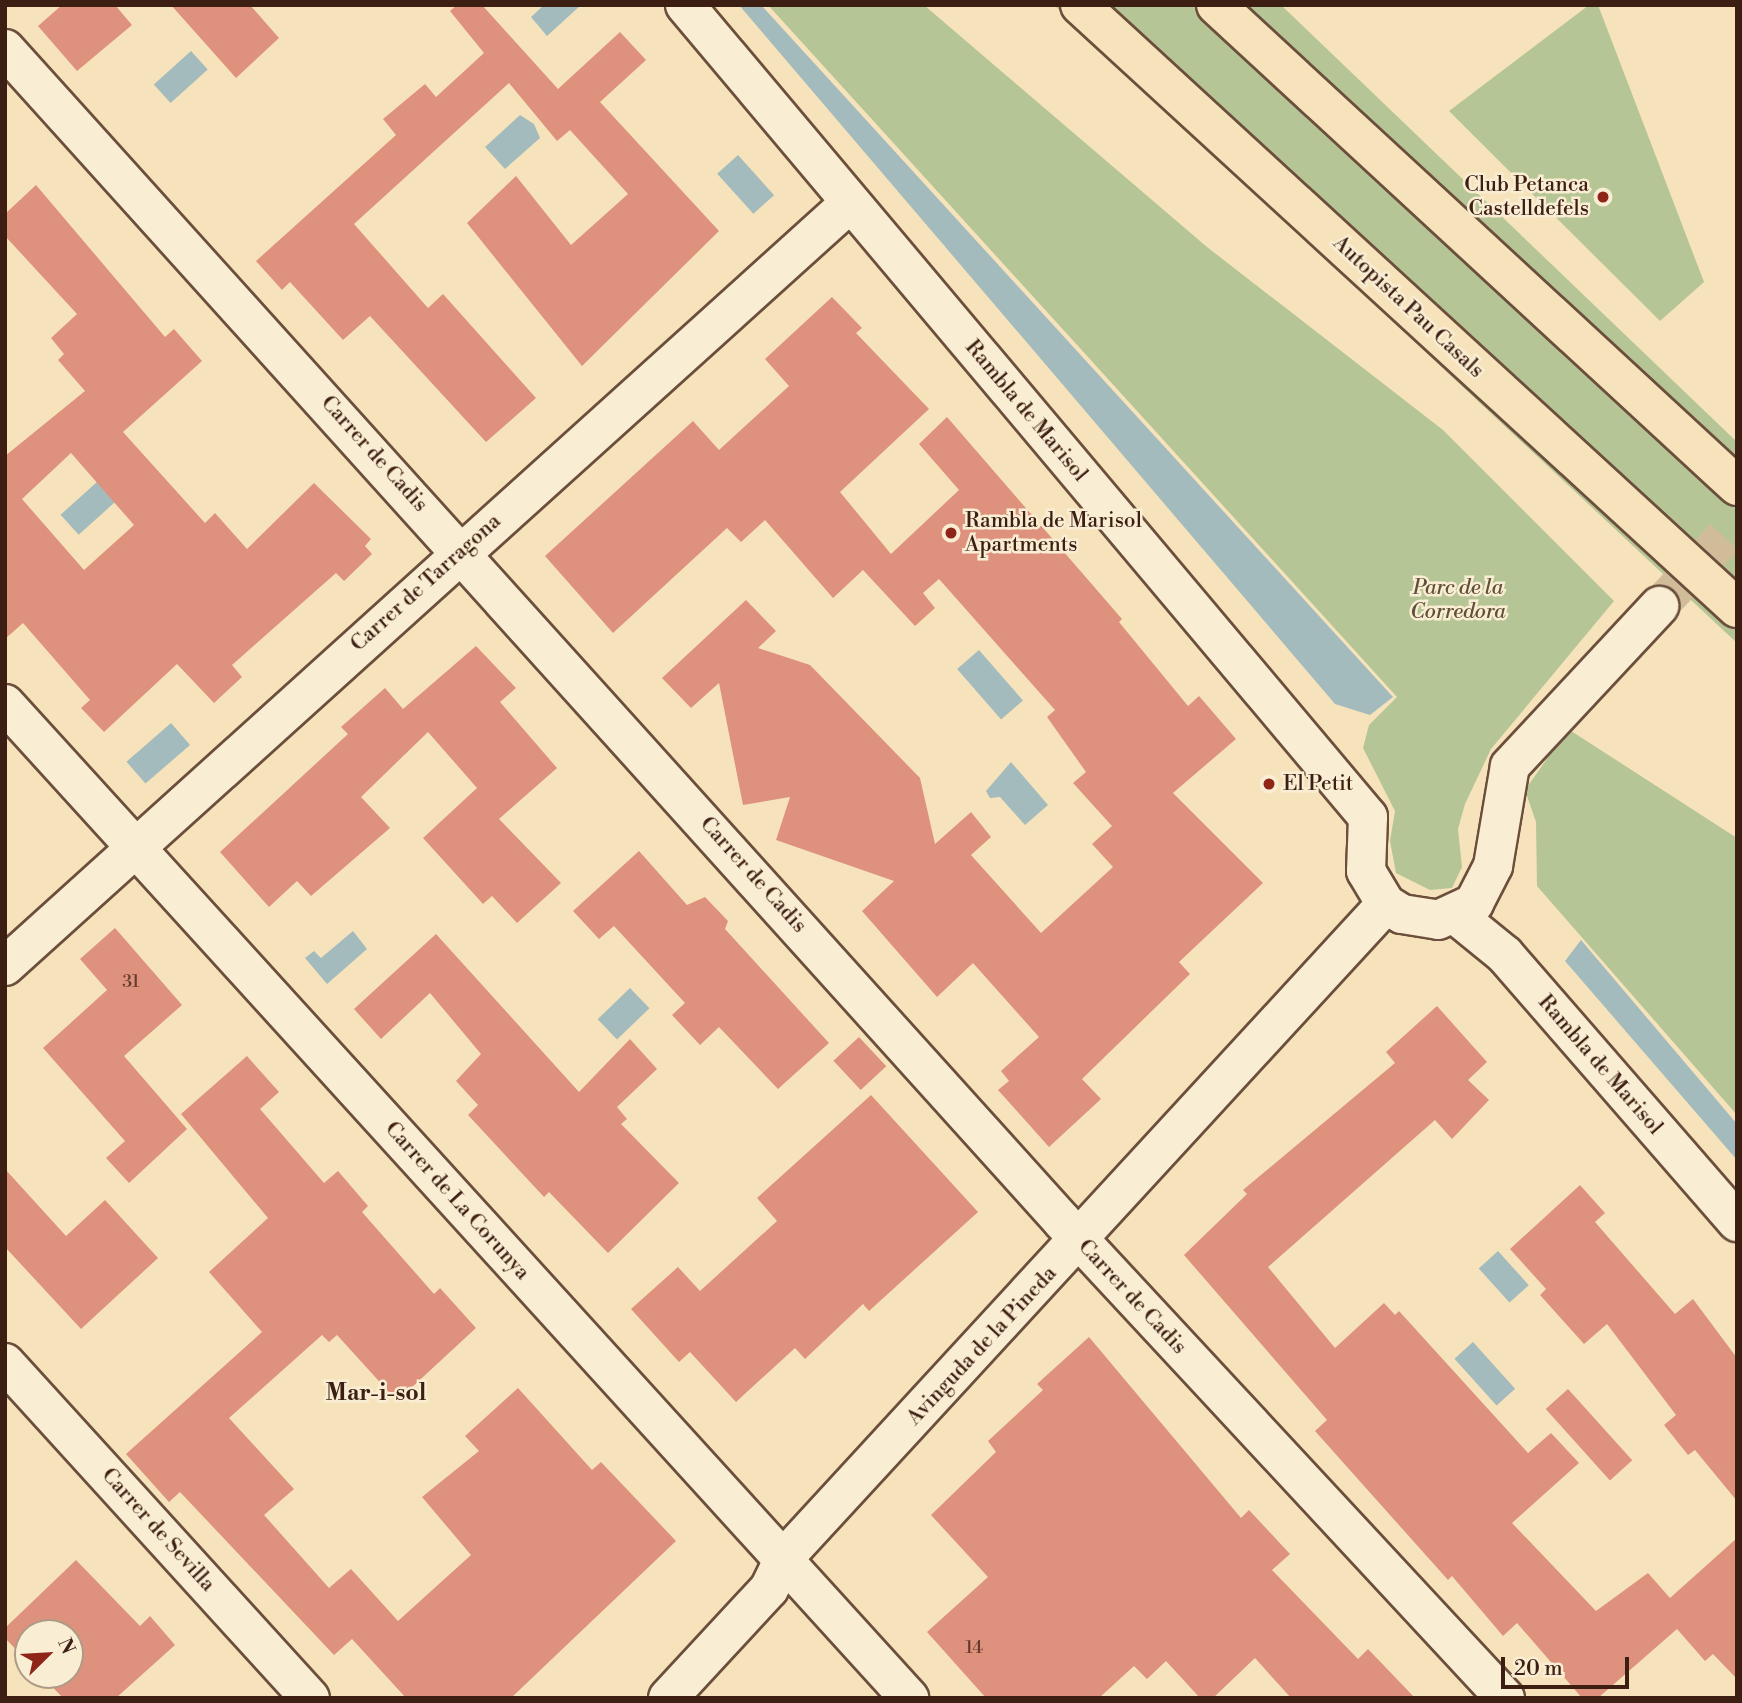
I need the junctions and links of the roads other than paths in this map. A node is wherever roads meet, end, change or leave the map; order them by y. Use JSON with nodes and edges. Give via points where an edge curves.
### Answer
{"nodes":[{"id":1,"x":685,"y":5,"type":"edge"},
{"id":2,"x":1080,"y":5,"type":"edge"},
{"id":3,"x":1216,"y":5,"type":"edge"},
{"id":4,"x":5,"y":49,"type":"edge"},
{"id":5,"x":850,"y":204,"type":"junction"},
{"id":6,"x":1737,"y":486,"type":"edge"},
{"id":7,"x":462,"y":551,"type":"junction"},
{"id":8,"x":1660,"y":606,"type":"tunnel mouth"},
{"id":9,"x":1737,"y":608,"type":"edge"},
{"id":10,"x":5,"y":705,"type":"edge"},
{"id":11,"x":136,"y":848,"type":"junction"},
{"id":12,"x":1386,"y":904,"type":"junction"},
{"id":13,"x":1456,"y":915,"type":"junction"},
{"id":14,"x":5,"y":966,"type":"edge"},
{"id":15,"x":1737,"y":1222,"type":"edge"},
{"id":16,"x":1080,"y":1240,"type":"junction"},
{"id":17,"x":5,"y":1363,"type":"edge"},
{"id":18,"x":784,"y":1558,"type":"junction"},
{"id":19,"x":310,"y":1698,"type":"edge"},
{"id":20,"x":668,"y":1698,"type":"edge"},
{"id":21,"x":909,"y":1698,"type":"edge"},
{"id":22,"x":1505,"y":1698,"type":"edge"}],
"edges":[{"from":1,"to":5,"type":"street","name":"Rambla de Marisol"},
{"from":2,"to":9,"type":"highway","name":"Autopista Pau Casals"},
{"from":3,"to":6,"type":"highway"},
{"from":4,"to":7,"type":"street","name":"Carrer de Cadis"},
{"from":5,"to":7,"type":"street","name":"Carrer de Tarragona"},
{"from":5,"to":12,"type":"street","name":"Rambla de Marisol","via":[[1368,817],[1366,871]]},
{"from":7,"to":11,"type":"street","name":"Carrer de Tarragona"},
{"from":7,"to":16,"type":"street","name":"Carrer de Cadis"},
{"from":8,"to":13,"type":"street","via":[[1510,766],[1490,878],[1474,903]]},
{"from":10,"to":11,"type":"street","name":"Carrer de La Corunya"},
{"from":11,"to":14,"type":"street","name":"Carrer de Tarragona"},
{"from":11,"to":18,"type":"street","name":"Carrer de La Corunya"},
{"from":12,"to":13,"type":"street","via":[[1419,920]]},
{"from":12,"to":16,"type":"street","name":"Avinguda de la Pineda"},
{"from":13,"to":15,"type":"street","name":"Rambla de Marisol","via":[[1505,956]]},
{"from":16,"to":18,"type":"street","name":"Avinguda de la Pineda"},
{"from":16,"to":22,"type":"street","name":"Carrer de Cadis"},
{"from":17,"to":19,"type":"street","name":"Carrer de Sevilla"},
{"from":18,"to":20,"type":"street","name":"Avinguda de la Pineda","via":[[769,1589]]},
{"from":18,"to":21,"type":"street","name":"Carrer de La Corunya"}]}
